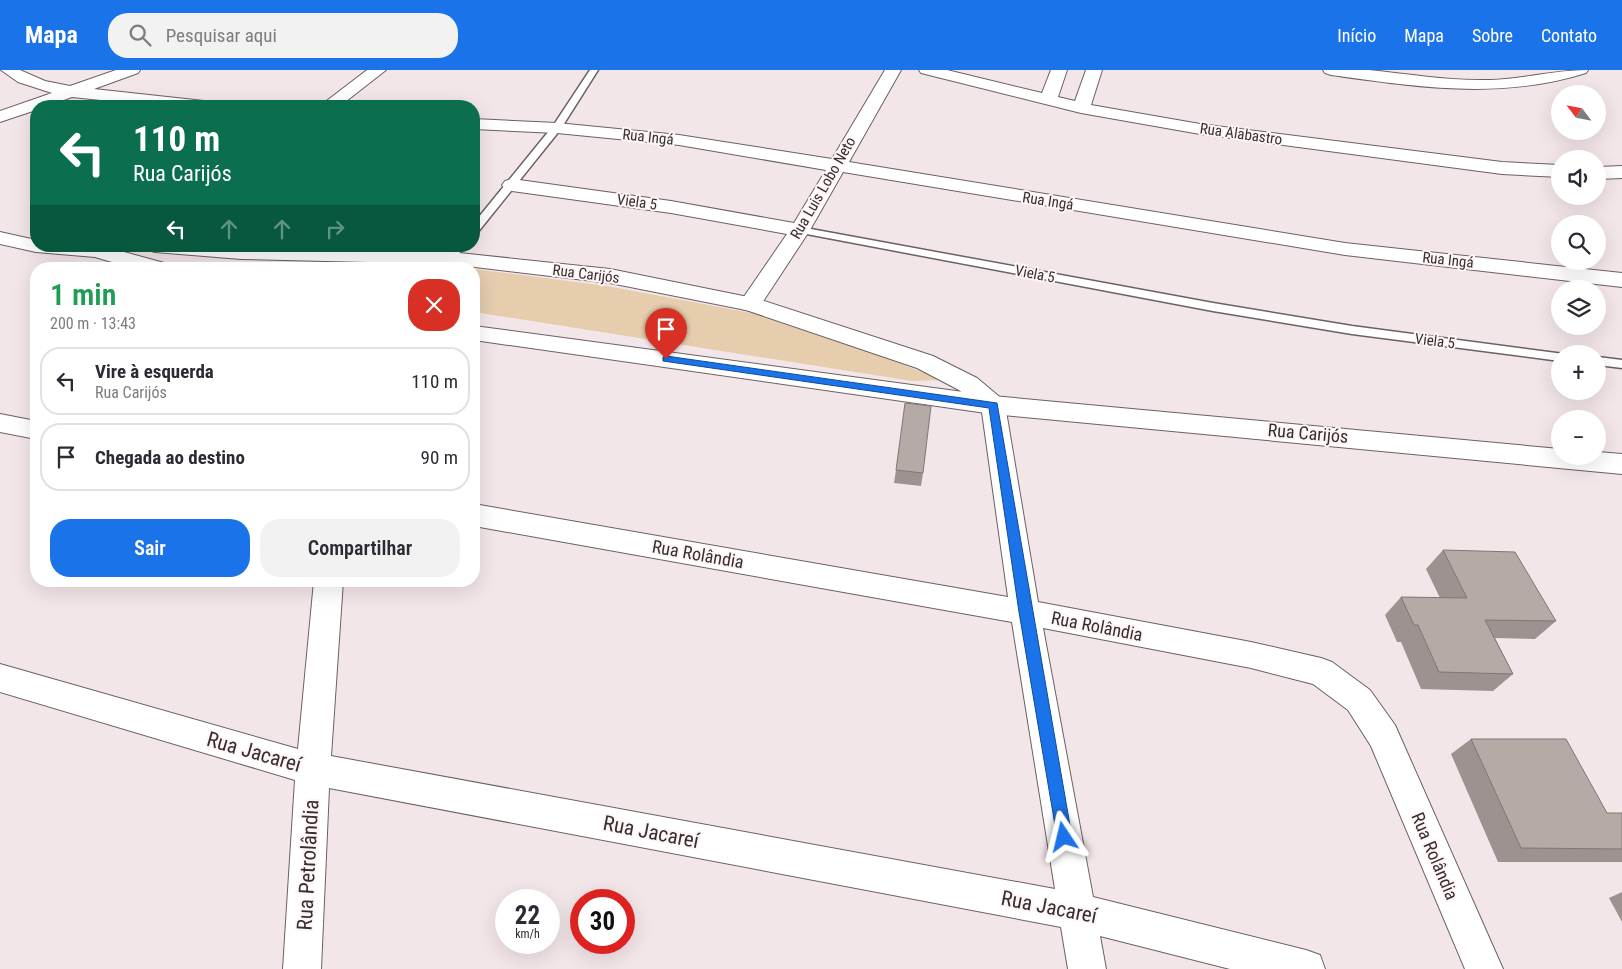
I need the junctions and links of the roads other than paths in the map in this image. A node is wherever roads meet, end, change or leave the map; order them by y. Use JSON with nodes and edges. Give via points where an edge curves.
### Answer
{"nodes":[{"id":1,"x":9,"y":70,"type":"edge"},
{"id":2,"x":132,"y":70,"type":"edge"},
{"id":3,"x":378,"y":70,"type":"edge"},
{"id":4,"x":594,"y":70,"type":"edge"},
{"id":5,"x":893,"y":70,"type":"edge"},
{"id":6,"x":927,"y":70,"type":"edge"},
{"id":7,"x":1059,"y":70,"type":"edge"},
{"id":8,"x":1094,"y":70,"type":"edge"},
{"id":9,"x":1330,"y":70,"type":"edge"},
{"id":10,"x":1580,"y":70,"type":"edge"},
{"id":11,"x":72,"y":92,"type":"junction"},
{"id":12,"x":49,"y":100,"type":"edge"},
{"id":13,"x":147,"y":100,"type":"edge"},
{"id":14,"x":337,"y":100,"type":"edge"},
{"id":15,"x":1048,"y":100,"type":"junction"},
{"id":16,"x":30,"y":107,"type":"edge"},
{"id":17,"x":1082,"y":108,"type":"junction"},
{"id":18,"x":0,"y":117,"type":"edge"},
{"id":19,"x":480,"y":124,"type":"edge"},
{"id":20,"x":557,"y":128,"type":"junction"},
{"id":21,"x":835,"y":167,"type":"junction"},
{"id":22,"x":1551,"y":171,"type":"edge"},
{"id":23,"x":1622,"y":172,"type":"edge"},
{"id":24,"x":1606,"y":173,"type":"edge"},
{"id":25,"x":512,"y":185,"type":"junction"},
{"id":26,"x":480,"y":223,"type":"edge"},
{"id":27,"x":0,"y":224,"type":"edge"},
{"id":28,"x":800,"y":230,"type":"junction"},
{"id":29,"x":30,"y":231,"type":"edge"},
{"id":30,"x":0,"y":238,"type":"edge"},
{"id":31,"x":30,"y":245,"type":"edge"},
{"id":32,"x":103,"y":252,"type":"edge"},
{"id":33,"x":229,"y":252,"type":"edge"},
{"id":34,"x":455,"y":252,"type":"edge"},
{"id":35,"x":136,"y":262,"type":"edge"},
{"id":36,"x":1622,"y":280,"type":"edge"},
{"id":37,"x":750,"y":304,"type":"junction"},
{"id":38,"x":480,"y":333,"type":"edge"},
{"id":39,"x":1551,"y":356,"type":"edge"},
{"id":40,"x":1606,"y":362,"type":"edge"},
{"id":41,"x":1622,"y":364,"type":"edge"},
{"id":42,"x":993,"y":405,"type":"junction"},
{"id":43,"x":0,"y":423,"type":"edge"},
{"id":44,"x":30,"y":429,"type":"edge"},
{"id":45,"x":1622,"y":464,"type":"edge"},
{"id":46,"x":480,"y":516,"type":"edge"},
{"id":47,"x":328,"y":587,"type":"edge"},
{"id":48,"x":1025,"y":612,"type":"junction"},
{"id":49,"x":0,"y":678,"type":"edge"},
{"id":50,"x":313,"y":769,"type":"junction"},
{"id":51,"x":1078,"y":912,"type":"junction"},
{"id":52,"x":302,"y":969,"type":"edge"},
{"id":53,"x":1087,"y":969,"type":"edge"},
{"id":54,"x":1306,"y":969,"type":"edge"},
{"id":55,"x":1484,"y":969,"type":"edge"}],
"edges":[{"from":1,"to":11,"type":"street","via":[[50,88]]},
{"from":2,"to":11,"type":"street"},
{"from":3,"to":14,"type":"street"},
{"from":4,"to":20,"type":"lane"},
{"from":5,"to":21,"type":"street","name":"Rua Luis Lobo Neto"},
{"from":6,"to":15,"type":"street","name":"Rua Alabastro"},
{"from":7,"to":15,"type":"street"},
{"from":8,"to":17,"type":"street"},
{"from":9,"to":10,"type":"street","via":[[1495,85],[1560,78]]},
{"from":11,"to":12,"type":"street"},
{"from":11,"to":13,"type":"street"},
{"from":15,"to":17,"type":"street","name":"Rua Alabastro"},
{"from":16,"to":18,"type":"street"},
{"from":17,"to":22,"type":"street","name":"Rua Alabastro","via":[[1200,129],[1502,168]]},
{"from":19,"to":20,"type":"street","name":"Rua Ingá"},
{"from":20,"to":21,"type":"street","name":"Rua Ingá","via":[[687,141]]},
{"from":20,"to":25,"type":"lane"},
{"from":21,"to":28,"type":"street","name":"Rua Luis Lobo Neto"},
{"from":21,"to":36,"type":"street","name":"Rua Ingá","via":[[1345,249]]},
{"from":23,"to":24,"type":"street"},
{"from":25,"to":26,"type":"lane"},
{"from":25,"to":28,"type":"street","name":"Viela 5","via":[[671,207]]},
{"from":27,"to":29,"type":"street"},
{"from":28,"to":37,"type":"street","name":"Rua Luis Lobo Neto"},
{"from":28,"to":39,"type":"lane","name":"Viela 5","via":[[1324,326]]},
{"from":30,"to":31,"type":"street"},
{"from":32,"to":35,"type":"street"},
{"from":33,"to":34,"type":"street","name":"Rua Carijós"},
{"from":34,"to":37,"type":"street","name":"Rua Carijós","via":[[610,276]]},
{"from":37,"to":42,"type":"street","name":"Rua Carijós","via":[[925,362],[968,384]]},
{"from":38,"to":42,"type":"street","name":"Rua Carijós"},
{"from":40,"to":41,"type":"lane"},
{"from":42,"to":45,"type":"street","name":"Rua Carijós"},
{"from":42,"to":48,"type":"street"},
{"from":43,"to":44,"type":"street"},
{"from":46,"to":48,"type":"street","name":"Rua Rolândia"},
{"from":47,"to":50,"type":"street","name":"Rua Petrolândia"},
{"from":48,"to":51,"type":"street"},
{"from":48,"to":55,"type":"street","name":"Rua Rolândia","via":[[1321,672],[1341,685],[1359,700],[1384,736]]},
{"from":49,"to":50,"type":"street","name":"Rua Jacareí"},
{"from":50,"to":51,"type":"street","name":"Rua Jacareí"},
{"from":50,"to":52,"type":"street","name":"Rua Petrolândia"},
{"from":51,"to":53,"type":"street"},
{"from":51,"to":54,"type":"street","name":"Rua Jacareí"}]}
